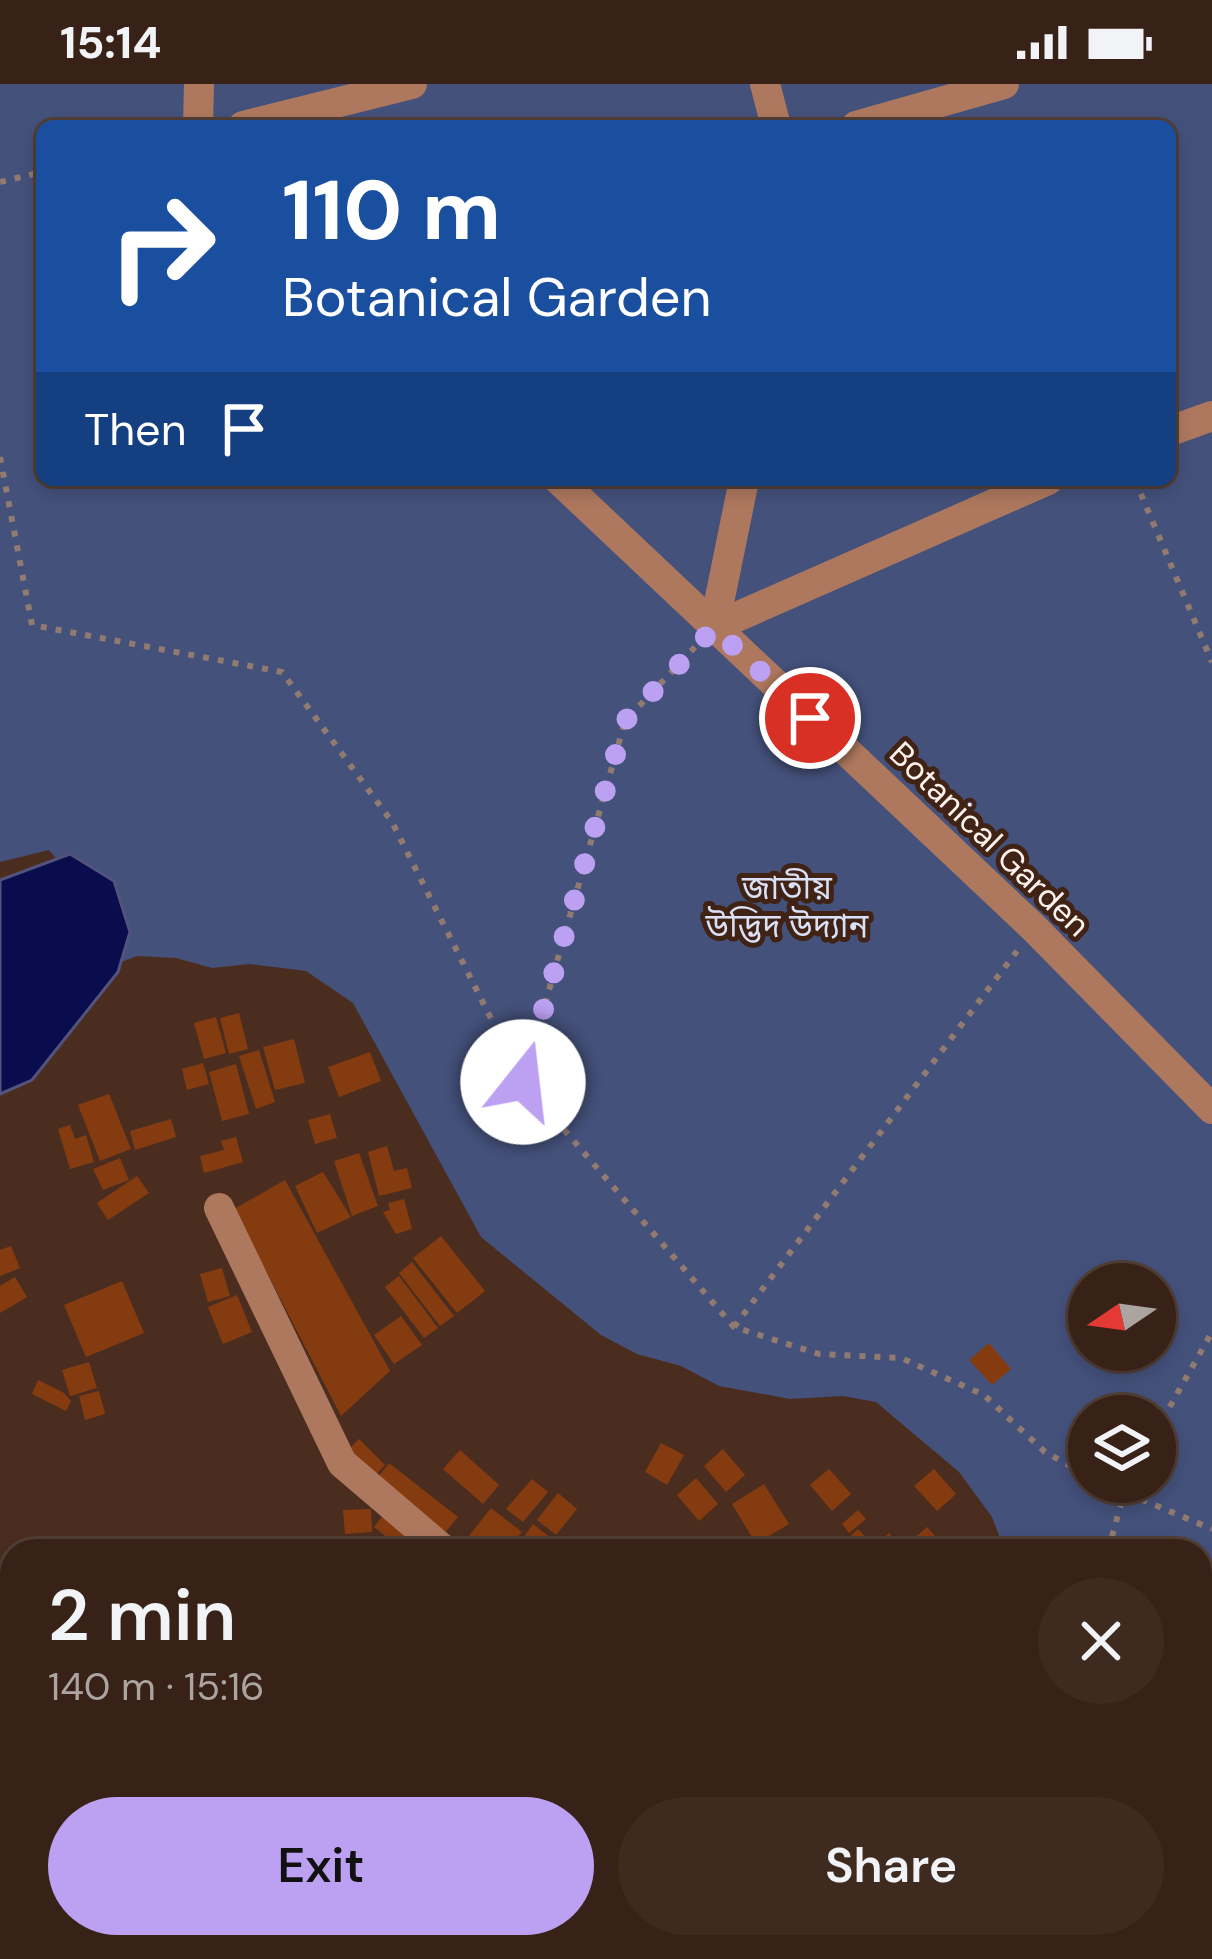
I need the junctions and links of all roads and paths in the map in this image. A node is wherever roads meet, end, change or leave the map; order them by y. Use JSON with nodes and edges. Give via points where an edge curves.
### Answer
{"nodes":[{"id":1,"x":199,"y":84,"type":"edge"},
{"id":2,"x":412,"y":84,"type":"edge"},
{"id":3,"x":765,"y":84,"type":"edge"},
{"id":4,"x":1004,"y":84,"type":"edge"},
{"id":5,"x":198,"y":120,"type":"edge"},
{"id":6,"x":267,"y":120,"type":"edge"},
{"id":7,"x":774,"y":120,"type":"edge"},
{"id":8,"x":877,"y":120,"type":"edge"},
{"id":9,"x":36,"y":173,"type":"edge"},
{"id":10,"x":0,"y":182,"type":"edge"},
{"id":11,"x":1212,"y":416,"type":"edge"},
{"id":12,"x":1176,"y":429,"type":"edge"},
{"id":13,"x":0,"y":457,"type":"edge"},
{"id":14,"x":565,"y":486,"type":"edge"},
{"id":15,"x":743,"y":486,"type":"edge"},
{"id":16,"x":1034,"y":486,"type":"edge"},
{"id":17,"x":1139,"y":486,"type":"edge"},
{"id":18,"x":714,"y":628,"type":"junction"},
{"id":19,"x":1212,"y":662,"type":"edge"},
{"id":20,"x":1034,"y":928,"type":"junction"},
{"id":21,"x":523,"y":1082,"type":"junction"},
{"id":22,"x":1212,"y":1108,"type":"edge"},
{"id":23,"x":219,"y":1208,"type":"dead end"},
{"id":24,"x":734,"y":1327,"type":"junction"},
{"id":25,"x":1212,"y":1332,"type":"edge"},
{"id":26,"x":1176,"y":1396,"type":"edge"},
{"id":27,"x":1068,"y":1464,"type":"edge"},
{"id":28,"x":1119,"y":1503,"type":"edge"},
{"id":29,"x":1144,"y":1503,"type":"edge"},
{"id":30,"x":1212,"y":1529,"type":"edge"},
{"id":31,"x":431,"y":1539,"type":"edge"},
{"id":32,"x":1111,"y":1539,"type":"edge"}],
"edges":[{"from":1,"to":5,"type":"street"},
{"from":2,"to":6,"type":"street"},
{"from":3,"to":7,"type":"street"},
{"from":4,"to":8,"type":"street"},
{"from":9,"to":10,"type":"path"},
{"from":11,"to":12,"type":"street"},
{"from":13,"to":21,"type":"path","via":[[32,625],[282,672],[392,822]]},
{"from":14,"to":18,"type":"street","name":"Botanical Garden"},
{"from":15,"to":18,"type":"street"},
{"from":16,"to":18,"type":"street"},
{"from":17,"to":19,"type":"path"},
{"from":18,"to":20,"type":"street","name":"Botanical Garden"},
{"from":18,"to":21,"type":"path","via":[[625,721]]},
{"from":20,"to":22,"type":"street","name":"Botanical Garden"},
{"from":20,"to":24,"type":"path"},
{"from":21,"to":24,"type":"path"},
{"from":23,"to":31,"type":"street","via":[[342,1463]]},
{"from":24,"to":27,"type":"path","via":[[819,1354],[902,1358],[984,1395]]},
{"from":25,"to":26,"type":"path"},
{"from":28,"to":32,"type":"path"},
{"from":29,"to":30,"type":"path"}]}
